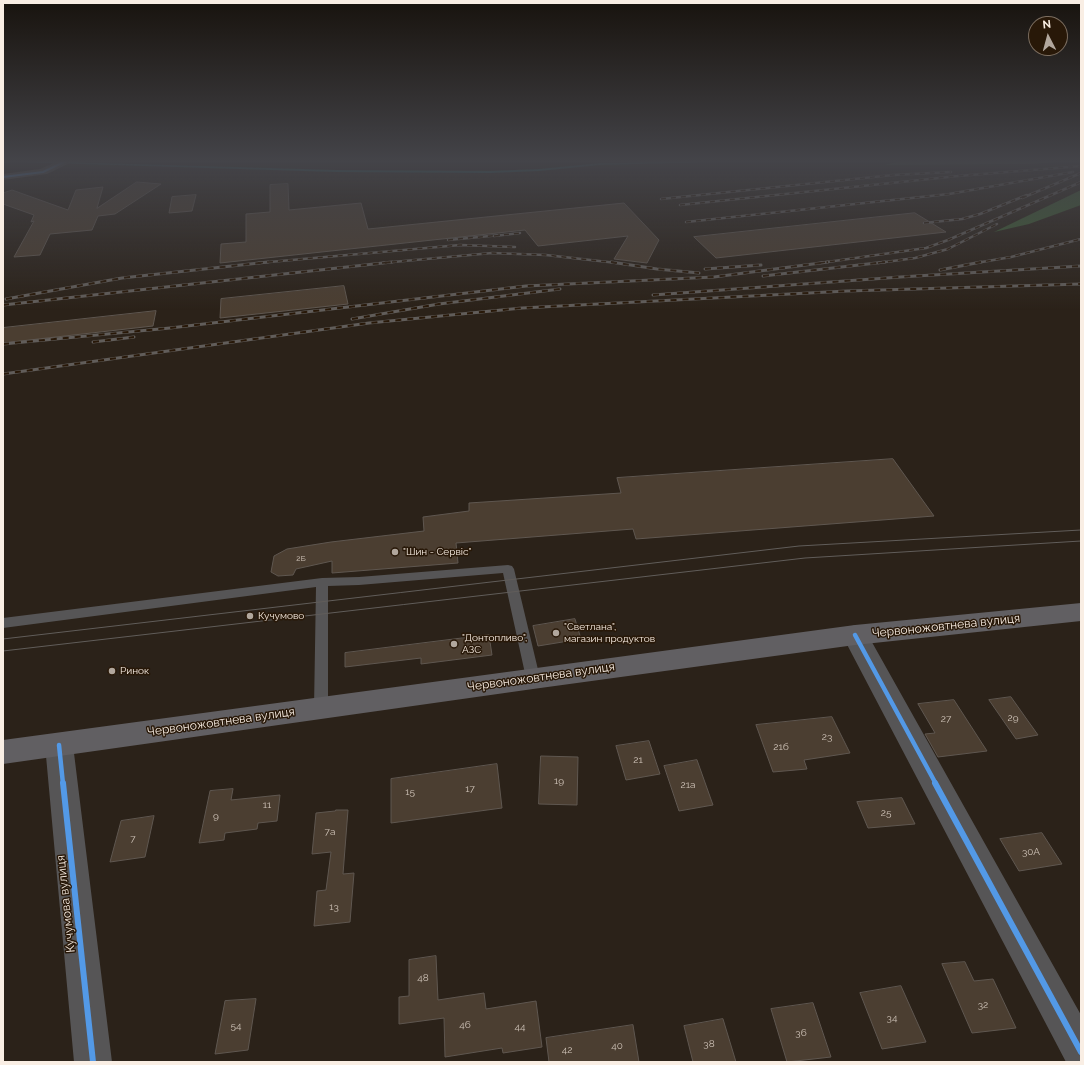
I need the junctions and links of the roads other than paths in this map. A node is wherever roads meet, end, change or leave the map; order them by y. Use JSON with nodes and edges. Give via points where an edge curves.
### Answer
{"nodes":[{"id":1,"x":322,"y":582,"type":"junction"},
{"id":2,"x":1081,"y":612,"type":"edge"},
{"id":3,"x":3,"y":624,"type":"edge"},
{"id":4,"x":855,"y":635,"type":"junction"},
{"id":5,"x":533,"y":678,"type":"junction"},
{"id":6,"x":321,"y":708,"type":"junction"},
{"id":7,"x":59,"y":744,"type":"junction"},
{"id":8,"x":3,"y":752,"type":"edge"},
{"id":9,"x":1081,"y":1052,"type":"edge"},
{"id":10,"x":94,"y":1062,"type":"edge"}],
"edges":[{"from":1,"to":3,"type":"lane"},
{"from":1,"to":5,"type":"lane","via":[[508,569]]},
{"from":1,"to":6,"type":"lane"},
{"from":2,"to":4,"type":"main road","name":"Червоножовтнева вулиця"},
{"from":4,"to":5,"type":"main road","name":"Червоножовтнева вулиця"},
{"from":4,"to":9,"type":"street"},
{"from":5,"to":6,"type":"main road","name":"Червоножовтнева вулиця"},
{"from":6,"to":7,"type":"main road","name":"Червоножовтнева вулиця"},
{"from":7,"to":8,"type":"main road","name":"Червоножовтнева вулиця"},
{"from":7,"to":10,"type":"street","name":"Кучумова вулиця"}]}
